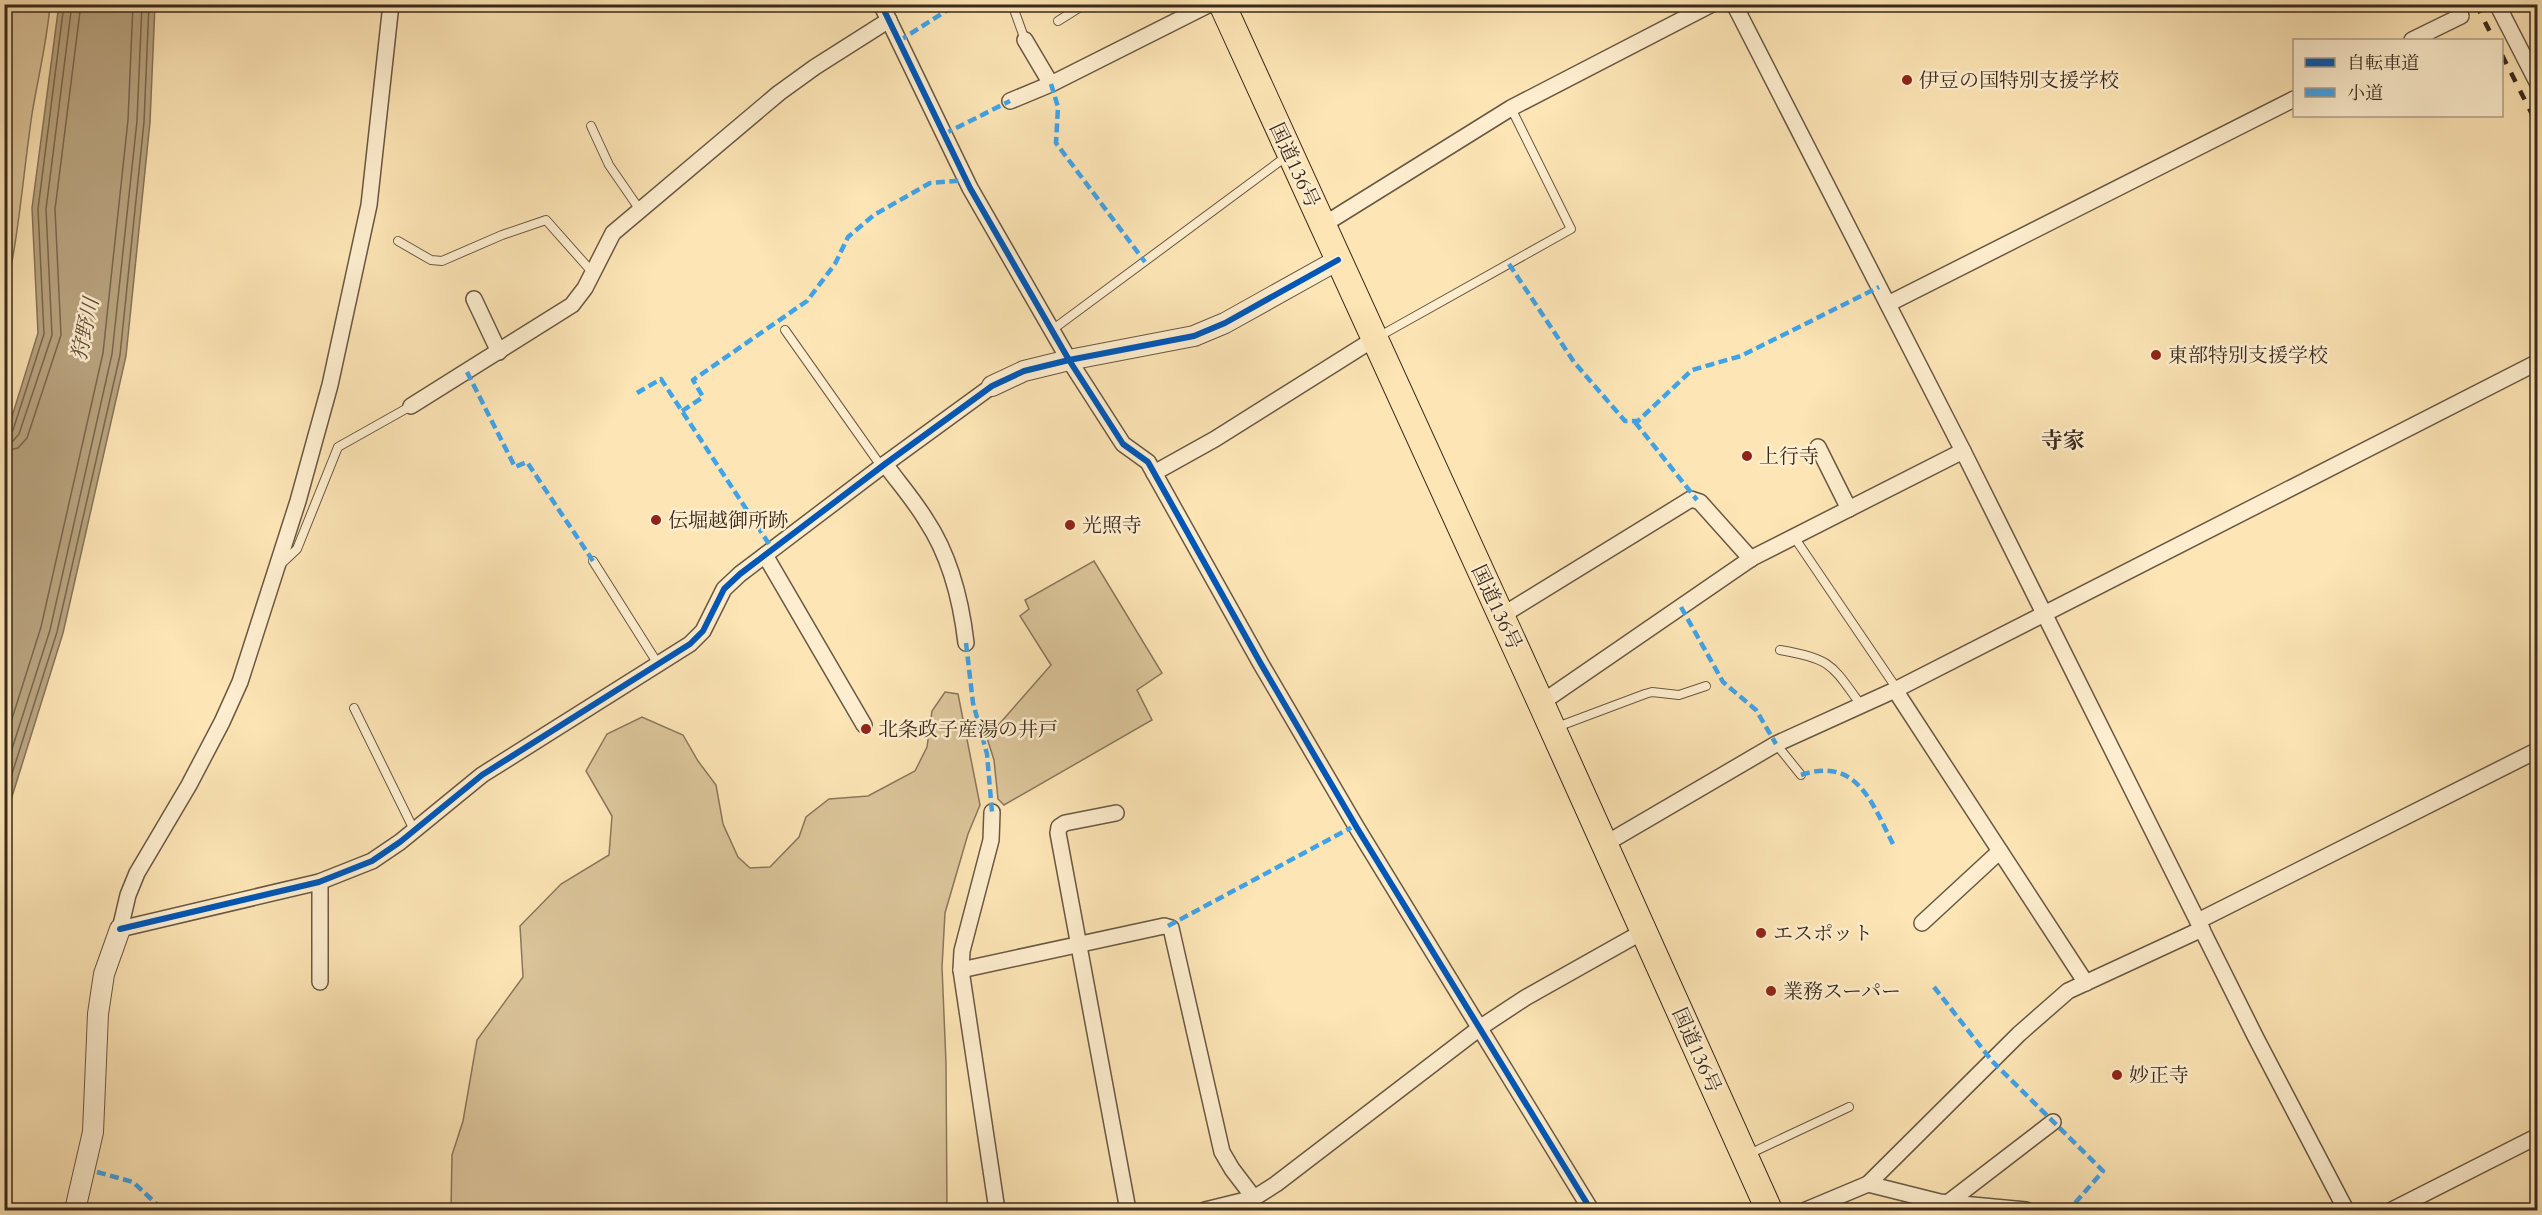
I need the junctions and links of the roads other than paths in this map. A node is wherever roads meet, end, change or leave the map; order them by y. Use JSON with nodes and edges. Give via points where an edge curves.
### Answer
{"nodes":[{"id":1,"x":391,"y":4,"type":"edge"},
{"id":2,"x":881,"y":4,"type":"edge"},
{"id":3,"x":1012,"y":4,"type":"edge"},
{"id":4,"x":1085,"y":4,"type":"edge"},
{"id":5,"x":1210,"y":4,"type":"edge"},
{"id":6,"x":1222,"y":4,"type":"edge"},
{"id":7,"x":1712,"y":4,"type":"edge"},
{"id":8,"x":1734,"y":4,"type":"edge"},
{"id":9,"x":2497,"y":4,"type":"edge"},
{"id":10,"x":2461,"y":16,"type":"dead end"},
{"id":11,"x":889,"y":20,"type":"junction"},
{"id":12,"x":1058,"y":21,"type":"dead end"},
{"id":13,"x":2414,"y":39,"type":"edge"},
{"id":14,"x":1025,"y":40,"type":"joint"},
{"id":15,"x":1051,"y":84,"type":"junction"},
{"id":16,"x":2538,"y":84,"type":"edge"},
{"id":17,"x":2293,"y":100,"type":"edge"},
{"id":18,"x":1010,"y":101,"type":"dead end"},
{"id":19,"x":1511,"y":108,"type":"junction"},
{"id":20,"x":591,"y":126,"type":"dead end"},
{"id":21,"x":1290,"y":154,"type":"junction"},
{"id":22,"x":640,"y":210,"type":"junction"},
{"id":23,"x":1323,"y":225,"type":"junction"},
{"id":24,"x":398,"y":241,"type":"dead end"},
{"id":25,"x":1338,"y":260,"type":"junction"},
{"id":26,"x":593,"y":273,"type":"junction"},
{"id":27,"x":474,"y":299,"type":"dead end"},
{"id":28,"x":1888,"y":304,"type":"junction"},
{"id":29,"x":784,"y":330,"type":"dead end"},
{"id":30,"x":1052,"y":330,"type":"junction"},
{"id":31,"x":1374,"y":339,"type":"junction"},
{"id":32,"x":499,"y":352,"type":"junction"},
{"id":33,"x":1069,"y":360,"type":"junction"},
{"id":34,"x":2538,"y":362,"type":"edge"},
{"id":35,"x":992,"y":386,"type":"joint"},
{"id":36,"x":411,"y":406,"type":"joint"},
{"id":37,"x":1818,"y":447,"type":"dead end"},
{"id":38,"x":1963,"y":451,"type":"junction"},
{"id":39,"x":883,"y":465,"type":"junction"},
{"id":40,"x":1154,"y":473,"type":"junction"},
{"id":41,"x":1849,"y":509,"type":"junction"},
{"id":42,"x":1794,"y":537,"type":"junction"},
{"id":43,"x":765,"y":555,"type":"junction"},
{"id":44,"x":1751,"y":559,"type":"junction"},
{"id":45,"x":593,"y":561,"type":"dead end"},
{"id":46,"x":275,"y":569,"type":"junction"},
{"id":47,"x":2043,"y":614,"type":"junction"},
{"id":48,"x":1501,"y":616,"type":"junction"},
{"id":49,"x":966,"y":643,"type":"dead end"},
{"id":50,"x":1780,"y":650,"type":"dead end"},
{"id":51,"x":658,"y":664,"type":"junction"},
{"id":52,"x":1706,"y":686,"type":"dead end"},
{"id":53,"x":1896,"y":689,"type":"junction"},
{"id":54,"x":1541,"y":703,"type":"junction"},
{"id":55,"x":1861,"y":705,"type":"junction"},
{"id":56,"x":354,"y":708,"type":"dead end"},
{"id":57,"x":864,"y":725,"type":"dead end"},
{"id":58,"x":1553,"y":729,"type":"junction"},
{"id":59,"x":1776,"y":744,"type":"junction"},
{"id":60,"x":2538,"y":750,"type":"edge"},
{"id":61,"x":1801,"y":775,"type":"dead end"},
{"id":62,"x":992,"y":812,"type":"dead end"},
{"id":63,"x":1116,"y":813,"type":"dead end"},
{"id":64,"x":414,"y":830,"type":"junction"},
{"id":65,"x":1605,"y":844,"type":"junction"},
{"id":66,"x":2000,"y":851,"type":"junction"},
{"id":67,"x":320,"y":882,"type":"junction"},
{"id":68,"x":1922,"y":923,"type":"dead end"},
{"id":69,"x":2200,"y":925,"type":"junction"},
{"id":70,"x":120,"y":928,"type":"junction"},
{"id":71,"x":1644,"y":931,"type":"junction"},
{"id":72,"x":1080,"y":943,"type":"junction"},
{"id":73,"x":961,"y":970,"type":"junction"},
{"id":74,"x":320,"y":982,"type":"dead end"},
{"id":75,"x":2086,"y":983,"type":"junction"},
{"id":76,"x":1481,"y":1027,"type":"junction"},
{"id":77,"x":1848,"y":1107,"type":"dead end"},
{"id":78,"x":2053,"y":1122,"type":"dead end"},
{"id":79,"x":2538,"y":1136,"type":"edge"},
{"id":80,"x":1745,"y":1156,"type":"junction"},
{"id":81,"x":1868,"y":1184,"type":"junction"},
{"id":82,"x":1254,"y":1198,"type":"junction"},
{"id":83,"x":1943,"y":1207,"type":"edge"},
{"id":84,"x":75,"y":1210,"type":"edge"},
{"id":85,"x":997,"y":1210,"type":"edge"},
{"id":86,"x":1128,"y":1210,"type":"edge"},
{"id":87,"x":1204,"y":1210,"type":"edge"},
{"id":88,"x":1592,"y":1210,"type":"edge"},
{"id":89,"x":1769,"y":1210,"type":"edge"},
{"id":90,"x":1806,"y":1210,"type":"edge"},
{"id":91,"x":2026,"y":1210,"type":"edge"},
{"id":92,"x":2346,"y":1210,"type":"edge"},
{"id":93,"x":2392,"y":1210,"type":"edge"}],
"edges":[{"from":1,"to":46,"type":"street","via":[[369,205],[304,480]]},
{"from":2,"to":11,"type":"street"},
{"from":3,"to":14,"type":"lane"},
{"from":4,"to":12,"type":"lane"},
{"from":5,"to":15,"type":"street"},
{"from":6,"to":21,"type":"highway","name":"国道136号"},
{"from":7,"to":19,"type":"street"},
{"from":8,"to":28,"type":"street"},
{"from":9,"to":16,"type":"street"},
{"from":10,"to":13,"type":"street"},
{"from":11,"to":22,"type":"street","via":[[779,93]]},
{"from":11,"to":30,"type":"street","via":[[970,188]]},
{"from":14,"to":15,"type":"street"},
{"from":15,"to":18,"type":"street"},
{"from":17,"to":28,"type":"street"},
{"from":19,"to":23,"type":"street"},
{"from":19,"to":31,"type":"lane","via":[[1571,229]]},
{"from":20,"to":22,"type":"lane","via":[[609,165]]},
{"from":21,"to":23,"type":"highway","name":"国道136号"},
{"from":21,"to":30,"type":"lane"},
{"from":22,"to":26,"type":"street","via":[[613,233]]},
{"from":23,"to":25,"type":"highway","name":"国道136号"},
{"from":24,"to":26,"type":"lane","via":[[431,260],[441,261],[546,220]]},
{"from":25,"to":31,"type":"highway","name":"国道136号"},
{"from":25,"to":33,"type":"street","via":[[1194,336]]},
{"from":26,"to":32,"type":"street","via":[[572,304]]},
{"from":27,"to":32,"type":"street"},
{"from":28,"to":38,"type":"street"},
{"from":29,"to":39,"type":"lane"},
{"from":30,"to":33,"type":"street"},
{"from":31,"to":40,"type":"street"},
{"from":31,"to":48,"type":"highway","name":"国道136号"},
{"from":32,"to":36,"type":"street"},
{"from":33,"to":35,"type":"street","via":[[1024,371]]},
{"from":33,"to":40,"type":"street","via":[[1123,444],[1148,462]]},
{"from":34,"to":47,"type":"street"},
{"from":35,"to":39,"type":"street"},
{"from":36,"to":46,"type":"lane","via":[[338,447],[297,549]]},
{"from":37,"to":41,"type":"street"},
{"from":38,"to":41,"type":"street"},
{"from":38,"to":47,"type":"street"},
{"from":39,"to":43,"type":"street"},
{"from":39,"to":49,"type":"street","via":[[926,520],[940,546],[953,579]]},
{"from":40,"to":76,"type":"street","via":[[1357,828]]},
{"from":41,"to":42,"type":"street"},
{"from":42,"to":44,"type":"street"},
{"from":42,"to":53,"type":"lane"},
{"from":43,"to":51,"type":"street","via":[[724,589],[703,631]]},
{"from":43,"to":57,"type":"street"},
{"from":44,"to":48,"type":"street","via":[[1700,502],[1691,499]]},
{"from":44,"to":54,"type":"street"},
{"from":45,"to":51,"type":"lane"},
{"from":46,"to":70,"type":"street","via":[[240,682],[217,733],[137,873]]},
{"from":47,"to":53,"type":"street"},
{"from":47,"to":69,"type":"street"},
{"from":48,"to":54,"type":"highway","name":"国道136号"},
{"from":50,"to":55,"type":"lane","via":[[1815,656],[1832,666]]},
{"from":51,"to":64,"type":"street","via":[[482,775]]},
{"from":52,"to":58,"type":"lane","via":[[1679,695],[1652,692]]},
{"from":53,"to":55,"type":"street"},
{"from":53,"to":66,"type":"street"},
{"from":54,"to":58,"type":"highway","name":"国道136号"},
{"from":55,"to":59,"type":"street"},
{"from":56,"to":64,"type":"lane"},
{"from":58,"to":65,"type":"highway","name":"国道136号"},
{"from":59,"to":61,"type":"lane"},
{"from":59,"to":65,"type":"street"},
{"from":60,"to":69,"type":"street"},
{"from":62,"to":73,"type":"street","via":[[991,840],[962,951]]},
{"from":63,"to":72,"type":"street","via":[[1059,827]]},
{"from":64,"to":67,"type":"street","via":[[372,861]]},
{"from":65,"to":71,"type":"highway","name":"国道136号"},
{"from":66,"to":68,"type":"street"},
{"from":66,"to":75,"type":"street"},
{"from":67,"to":70,"type":"street"},
{"from":67,"to":74,"type":"street"},
{"from":69,"to":75,"type":"street"},
{"from":69,"to":92,"type":"street"},
{"from":70,"to":84,"type":"street","via":[[104,974],[98,1014],[93,1132]]},
{"from":71,"to":76,"type":"street"},
{"from":71,"to":80,"type":"highway","name":"国道136号"},
{"from":72,"to":73,"type":"street"},
{"from":72,"to":82,"type":"street","via":[[1168,926],[1173,931],[1222,1152]]},
{"from":72,"to":86,"type":"street"},
{"from":73,"to":85,"type":"street"},
{"from":75,"to":81,"type":"street","via":[[2068,991],[2019,1034]]},
{"from":76,"to":82,"type":"street"},
{"from":76,"to":88,"type":"street"},
{"from":77,"to":80,"type":"lane"},
{"from":78,"to":83,"type":"street"},
{"from":79,"to":93,"type":"street"},
{"from":80,"to":89,"type":"highway","name":"国道136号"},
{"from":81,"to":83,"type":"street"},
{"from":81,"to":90,"type":"street"},
{"from":82,"to":87,"type":"street"},
{"from":83,"to":91,"type":"street"}]}
